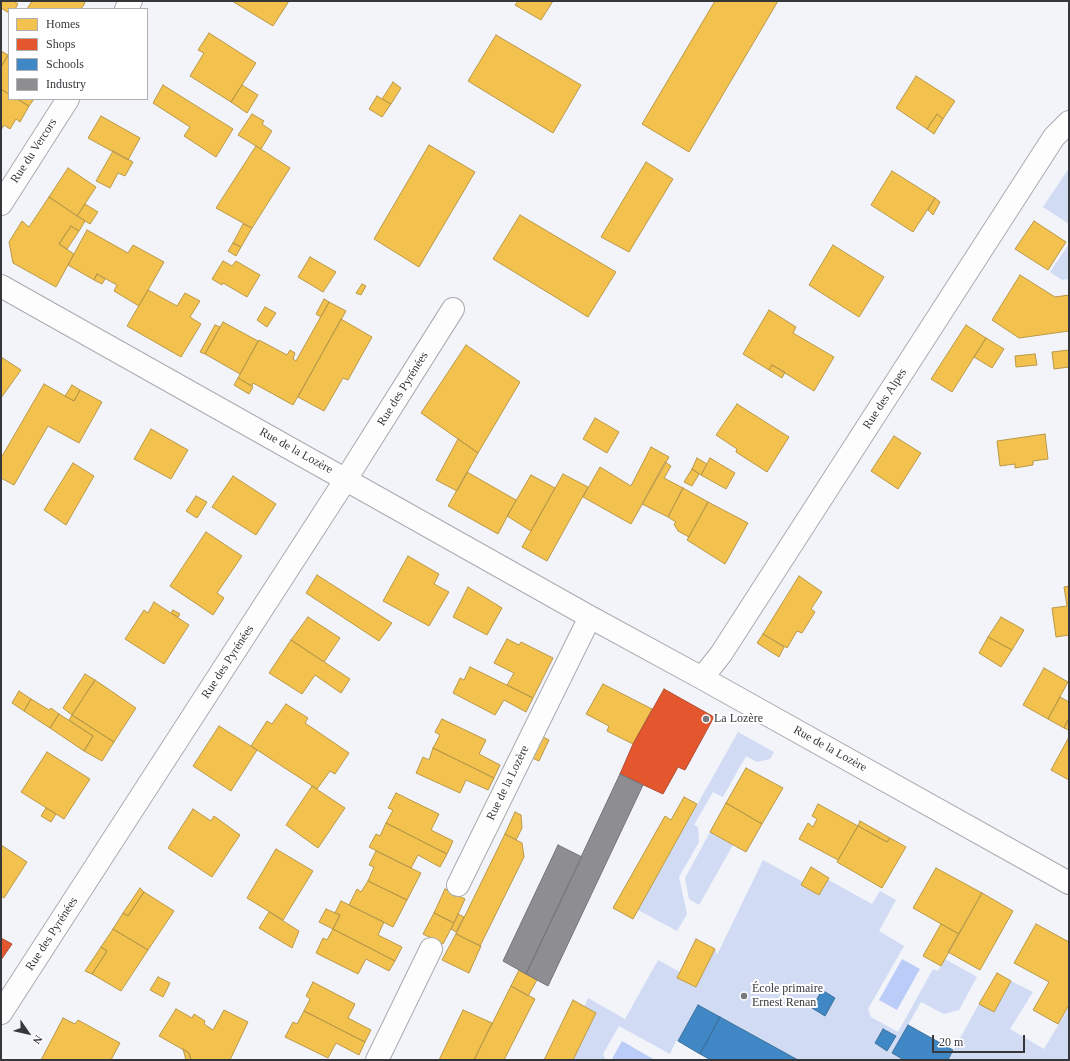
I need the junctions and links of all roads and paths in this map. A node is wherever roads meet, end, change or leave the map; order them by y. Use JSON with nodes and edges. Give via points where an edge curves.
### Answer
{"nodes":[{"id":1,"x":67,"y":100,"type":"edge"},
{"id":2,"x":1069,"y":122,"type":"edge"},
{"id":3,"x":1,"y":204,"type":"edge"},
{"id":4,"x":1,"y":286,"type":"edge"},
{"id":5,"x":453,"y":310,"type":"dead end"},
{"id":6,"x":346,"y":479,"type":"junction"},
{"id":7,"x":590,"y":617,"type":"junction"},
{"id":8,"x":702,"y":678,"type":"junction"},
{"id":9,"x":1069,"y":883,"type":"edge"},
{"id":10,"x":458,"y":885,"type":"dead end"},
{"id":11,"x":431,"y":949,"type":"dead end"},
{"id":12,"x":1,"y":1013,"type":"edge"},
{"id":13,"x":377,"y":1060,"type":"edge"}],
"edges":[{"from":1,"to":3,"type":"street","name":"Rue du Vercors"},
{"from":2,"to":8,"type":"street","name":"Rue des Alpes","via":[[1054,137],[721,654]]},
{"from":4,"to":6,"type":"street","name":"Rue de la Lozère"},
{"from":5,"to":6,"type":"street","name":"Rue des Pyrénées"},
{"from":6,"to":7,"type":"street","name":"Rue de la Lozère"},
{"from":6,"to":12,"type":"street","name":"Rue des Pyrénées"},
{"from":7,"to":8,"type":"street","name":"Rue de la Lozère"},
{"from":7,"to":10,"type":"street","name":"Rue de la Lozère"},
{"from":8,"to":9,"type":"street","name":"Rue de la Lozère"},
{"from":11,"to":13,"type":"street"}]}
